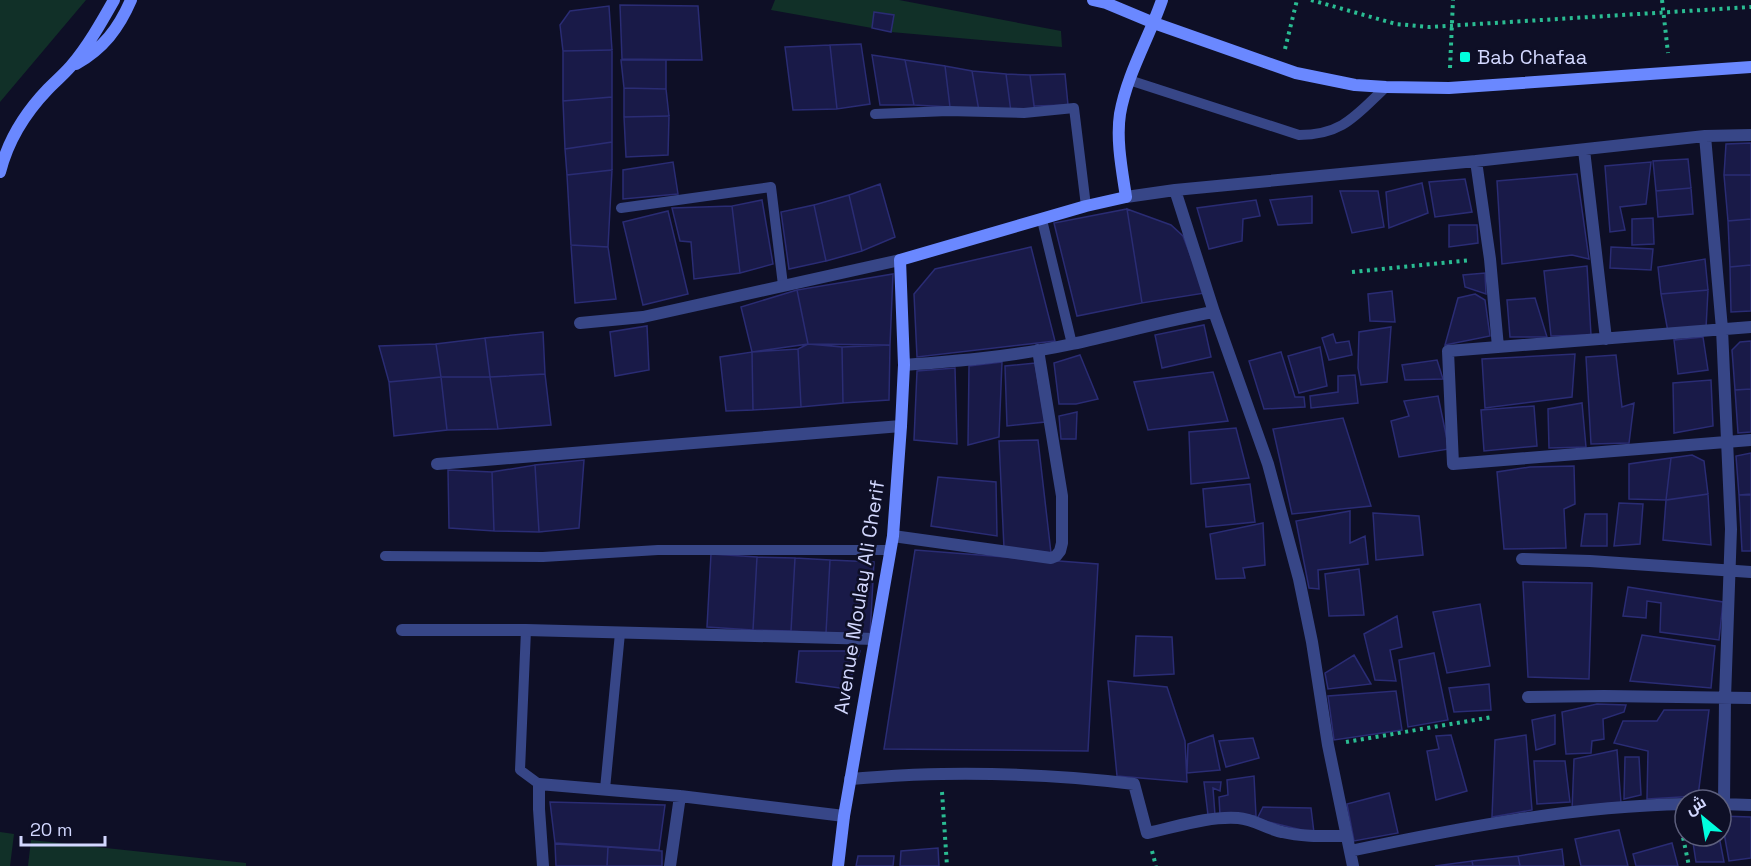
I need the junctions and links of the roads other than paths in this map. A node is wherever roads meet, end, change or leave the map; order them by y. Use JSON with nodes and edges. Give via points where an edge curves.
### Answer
{"nodes":[{"id":1,"x":114,"y":0,"type":"edge"},
{"id":2,"x":131,"y":0,"type":"edge"},
{"id":3,"x":1162,"y":0,"type":"edge"},
{"id":4,"x":1101,"y":1,"type":"edge"},
{"id":5,"x":1154,"y":23,"type":"junction"},
{"id":6,"x":1751,"y":67,"type":"edge"},
{"id":7,"x":70,"y":68,"type":"junction"},
{"id":8,"x":1129,"y":80,"type":"junction"},
{"id":9,"x":1386,"y":87,"type":"junction"},
{"id":10,"x":875,"y":114,"type":"dead end"},
{"id":11,"x":1751,"y":135,"type":"edge"},
{"id":12,"x":1705,"y":136,"type":"junction"},
{"id":13,"x":1584,"y":150,"type":"junction"},
{"id":14,"x":1476,"y":161,"type":"junction"},
{"id":15,"x":0,"y":172,"type":"edge"},
{"id":16,"x":1175,"y":190,"type":"junction"},
{"id":17,"x":1126,"y":197,"type":"junction"},
{"id":18,"x":1086,"y":206,"type":"junction"},
{"id":19,"x":621,"y":208,"type":"dead end"},
{"id":20,"x":1042,"y":220,"type":"junction"},
{"id":21,"x":900,"y":260,"type":"junction"},
{"id":22,"x":783,"y":285,"type":"junction"},
{"id":23,"x":1214,"y":312,"type":"junction"},
{"id":24,"x":580,"y":323,"type":"dead end"},
{"id":25,"x":1751,"y":327,"type":"edge"},
{"id":26,"x":1722,"y":329,"type":"junction"},
{"id":27,"x":1606,"y":339,"type":"junction"},
{"id":28,"x":1072,"y":344,"type":"junction"},
{"id":29,"x":1498,"y":347,"type":"junction"},
{"id":30,"x":1038,"y":350,"type":"junction"},
{"id":31,"x":904,"y":364,"type":"junction"},
{"id":32,"x":902,"y":426,"type":"junction"},
{"id":33,"x":1751,"y":440,"type":"edge"},
{"id":34,"x":1726,"y":442,"type":"junction"},
{"id":35,"x":437,"y":464,"type":"dead end"},
{"id":36,"x":893,"y":536,"type":"junction"},
{"id":37,"x":890,"y":550,"type":"junction"},
{"id":38,"x":385,"y":556,"type":"dead end"},
{"id":39,"x":1522,"y":559,"type":"dead end"},
{"id":40,"x":1730,"y":572,"type":"junction"},
{"id":41,"x":1751,"y":572,"type":"edge"},
{"id":42,"x":402,"y":630,"type":"dead end"},
{"id":43,"x":526,"y":630,"type":"junction"},
{"id":44,"x":620,"y":633,"type":"junction"},
{"id":45,"x":875,"y":639,"type":"junction"},
{"id":46,"x":1528,"y":697,"type":"dead end"},
{"id":47,"x":1725,"y":698,"type":"junction"},
{"id":48,"x":1751,"y":698,"type":"edge"},
{"id":49,"x":850,"y":779,"type":"junction"},
{"id":50,"x":539,"y":784,"type":"junction"},
{"id":51,"x":1723,"y":788,"type":"edge"},
{"id":52,"x":605,"y":789,"type":"junction"},
{"id":53,"x":680,"y":796,"type":"junction"},
{"id":54,"x":1733,"y":804,"type":"edge"},
{"id":55,"x":1673,"y":805,"type":"edge"},
{"id":56,"x":1751,"y":805,"type":"edge"},
{"id":57,"x":844,"y":816,"type":"junction"},
{"id":58,"x":1347,"y":836,"type":"junction"},
{"id":59,"x":1350,"y":851,"type":"junction"},
{"id":60,"x":543,"y":866,"type":"edge"},
{"id":61,"x":670,"y":866,"type":"edge"},
{"id":62,"x":838,"y":866,"type":"edge"},
{"id":63,"x":1353,"y":866,"type":"edge"}],
"edges":[{"from":1,"to":7,"type":"street"},
{"from":2,"to":7,"type":"street","via":[[112,36]]},
{"from":3,"to":5,"type":"street"},
{"from":4,"to":5,"type":"street"},
{"from":5,"to":8,"type":"street"},
{"from":5,"to":9,"type":"street","via":[[1327,81]]},
{"from":6,"to":9,"type":"street","via":[[1449,88]]},
{"from":7,"to":15,"type":"street","via":[[22,119]]},
{"from":8,"to":9,"type":"lane","via":[[1299,135],[1316,135],[1346,124]]},
{"from":8,"to":17,"type":"street","via":[[1119,133]]},
{"from":10,"to":18,"type":"lane","via":[[1024,113],[1074,108]]},
{"from":11,"to":12,"type":"street"},
{"from":12,"to":13,"type":"street"},
{"from":12,"to":26,"type":"street"},
{"from":13,"to":14,"type":"street"},
{"from":13,"to":27,"type":"street"},
{"from":14,"to":16,"type":"street"},
{"from":14,"to":29,"type":"street"},
{"from":16,"to":17,"type":"street"},
{"from":16,"to":23,"type":"street"},
{"from":17,"to":18,"type":"street"},
{"from":18,"to":20,"type":"street"},
{"from":19,"to":22,"type":"lane","via":[[771,188]]},
{"from":20,"to":21,"type":"street"},
{"from":20,"to":28,"type":"lane"},
{"from":21,"to":22,"type":"street"},
{"from":21,"to":31,"type":"street","name":"Avenue Moulay Ali Cherif"},
{"from":22,"to":24,"type":"street","via":[[643,317]]},
{"from":23,"to":28,"type":"street"},
{"from":23,"to":58,"type":"street","via":[[1268,464],[1299,579]]},
{"from":25,"to":26,"type":"street"},
{"from":26,"to":27,"type":"street"},
{"from":26,"to":34,"type":"street"},
{"from":27,"to":29,"type":"street"},
{"from":28,"to":30,"type":"street"},
{"from":29,"to":34,"type":"street","via":[[1448,351],[1453,464]]},
{"from":30,"to":31,"type":"street","via":[[979,360]]},
{"from":30,"to":36,"type":"street","via":[[1062,496],[1060,551],[1051,558]]},
{"from":31,"to":32,"type":"street","name":"Avenue Moulay Ali Cherif"},
{"from":32,"to":35,"type":"street"},
{"from":32,"to":36,"type":"street","name":"Avenue Moulay Ali Cherif"},
{"from":33,"to":34,"type":"street"},
{"from":34,"to":40,"type":"street"},
{"from":36,"to":37,"type":"street","name":"Avenue Moulay Ali Cherif"},
{"from":37,"to":38,"type":"lane"},
{"from":37,"to":45,"type":"street","name":"Avenue Moulay Ali Cherif"},
{"from":39,"to":40,"type":"street"},
{"from":40,"to":41,"type":"street"},
{"from":40,"to":47,"type":"street"},
{"from":42,"to":43,"type":"street"},
{"from":43,"to":44,"type":"street"},
{"from":43,"to":50,"type":"lane","via":[[520,770]]},
{"from":44,"to":45,"type":"street"},
{"from":44,"to":52,"type":"lane"},
{"from":45,"to":49,"type":"street","name":"Avenue Moulay Ali Cherif"},
{"from":46,"to":47,"type":"street"},
{"from":47,"to":48,"type":"street"},
{"from":47,"to":51,"type":"street"},
{"from":49,"to":57,"type":"street","name":"Avenue Moulay Ali Cherif"},
{"from":49,"to":58,"type":"street","via":[[941,774],[1050,775],[1134,784],[1147,833],[1238,818],[1299,836]]},
{"from":50,"to":52,"type":"street"},
{"from":50,"to":60,"type":"street"},
{"from":52,"to":53,"type":"street"},
{"from":53,"to":57,"type":"street"},
{"from":53,"to":61,"type":"street"},
{"from":54,"to":56,"type":"street"},
{"from":55,"to":59,"type":"street","via":[[1644,805],[1480,826]]},
{"from":57,"to":62,"type":"street","name":"Avenue Moulay Ali Cherif"},
{"from":58,"to":59,"type":"street"},
{"from":59,"to":63,"type":"street"}]}
